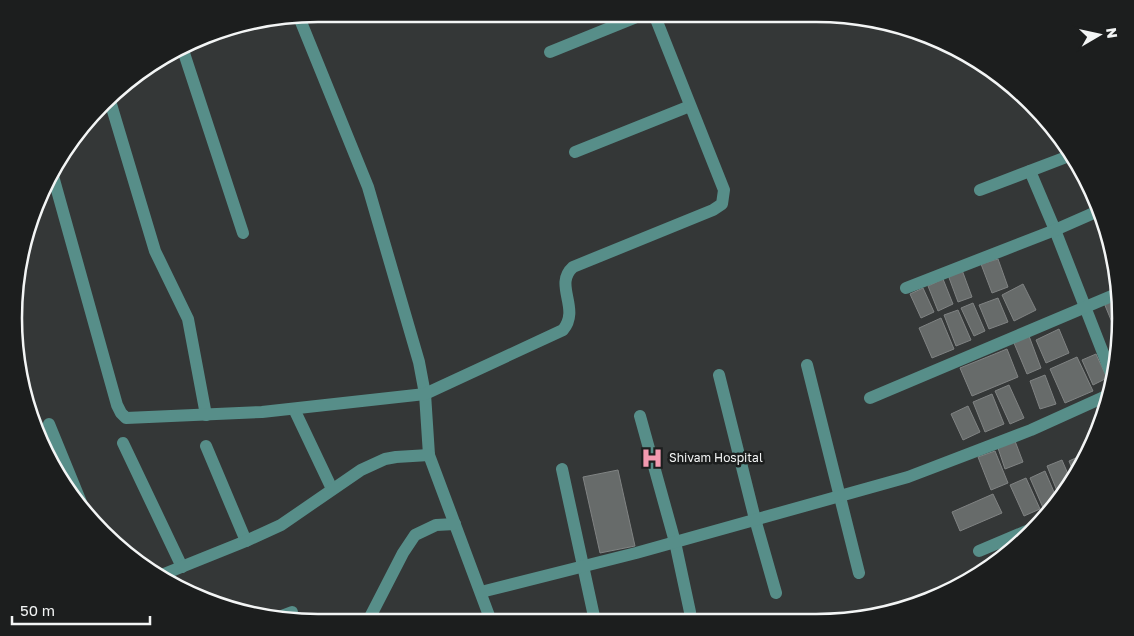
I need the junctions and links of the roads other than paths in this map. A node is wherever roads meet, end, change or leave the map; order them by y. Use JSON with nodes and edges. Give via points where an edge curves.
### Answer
{"nodes":[{"id":1,"x":624,"y":22,"type":"edge"},
{"id":2,"x":657,"y":22,"type":"edge"},
{"id":3,"x":301,"y":23,"type":"edge"},
{"id":4,"x":550,"y":52,"type":"dead end"},
{"id":5,"x":184,"y":54,"type":"edge"},
{"id":6,"x":690,"y":106,"type":"junction"},
{"id":7,"x":112,"y":107,"type":"edge"},
{"id":8,"x":575,"y":152,"type":"dead end"},
{"id":9,"x":1064,"y":158,"type":"edge"},
{"id":10,"x":1030,"y":171,"type":"junction"},
{"id":11,"x":55,"y":183,"type":"edge"},
{"id":12,"x":980,"y":190,"type":"dead end"},
{"id":13,"x":1092,"y":214,"type":"edge"},
{"id":14,"x":1055,"y":230,"type":"junction"},
{"id":15,"x":243,"y":233,"type":"dead end"},
{"id":16,"x":906,"y":288,"type":"dead end"},
{"id":17,"x":1111,"y":296,"type":"edge"},
{"id":18,"x":1084,"y":307,"type":"junction"},
{"id":19,"x":807,"y":365,"type":"dead end"},
{"id":20,"x":1108,"y":365,"type":"edge"},
{"id":21,"x":719,"y":376,"type":"dead end"},
{"id":22,"x":426,"y":394,"type":"junction"},
{"id":23,"x":870,"y":398,"type":"dead end"},
{"id":24,"x":1099,"y":400,"type":"edge"},
{"id":25,"x":294,"y":409,"type":"junction"},
{"id":26,"x":206,"y":415,"type":"junction"},
{"id":27,"x":640,"y":416,"type":"dead end"},
{"id":28,"x":50,"y":424,"type":"dead end"},
{"id":29,"x":123,"y":443,"type":"dead end"},
{"id":30,"x":206,"y":446,"type":"dead end"},
{"id":31,"x":429,"y":454,"type":"junction"},
{"id":32,"x":562,"y":469,"type":"dead end"},
{"id":33,"x":74,"y":485,"type":"edge"},
{"id":34,"x":332,"y":489,"type":"junction"},
{"id":35,"x":840,"y":496,"type":"junction"},
{"id":36,"x":755,"y":519,"type":"junction"},
{"id":37,"x":455,"y":524,"type":"junction"},
{"id":38,"x":1016,"y":535,"type":"edge"},
{"id":39,"x":246,"y":541,"type":"junction"},
{"id":40,"x":675,"y":542,"type":"junction"},
{"id":41,"x":979,"y":551,"type":"dead end"},
{"id":42,"x":582,"y":566,"type":"junction"},
{"id":43,"x":182,"y":567,"type":"junction"},
{"id":44,"x":168,"y":573,"type":"edge"},
{"id":45,"x":859,"y":573,"type":"dead end"},
{"id":46,"x":481,"y":592,"type":"junction"},
{"id":47,"x":776,"y":593,"type":"dead end"},
{"id":48,"x":690,"y":612,"type":"dead end"},
{"id":49,"x":372,"y":614,"type":"edge"},
{"id":50,"x":489,"y":614,"type":"edge"},
{"id":51,"x":594,"y":614,"type":"edge"}],
"edges":[{"from":1,"to":4,"type":"street"},
{"from":2,"to":6,"type":"street"},
{"from":3,"to":22,"type":"street","via":[[368,187]]},
{"from":5,"to":15,"type":"street"},
{"from":6,"to":8,"type":"street"},
{"from":6,"to":22,"type":"street","via":[[724,190],[722,204],[573,267],[565,280],[570,313],[569,323],[563,330]]},
{"from":7,"to":26,"type":"street","via":[[155,251],[188,319]]},
{"from":9,"to":10,"type":"street"},
{"from":10,"to":12,"type":"street"},
{"from":10,"to":14,"type":"street"},
{"from":11,"to":26,"type":"street","via":[[121,413],[126,418]]},
{"from":13,"to":14,"type":"street"},
{"from":14,"to":16,"type":"street"},
{"from":14,"to":18,"type":"street"},
{"from":17,"to":18,"type":"street"},
{"from":18,"to":20,"type":"street"},
{"from":18,"to":23,"type":"street"},
{"from":19,"to":35,"type":"street"},
{"from":21,"to":36,"type":"street"},
{"from":22,"to":25,"type":"street"},
{"from":22,"to":31,"type":"street"},
{"from":24,"to":35,"type":"street","via":[[908,477]]},
{"from":25,"to":26,"type":"street"},
{"from":25,"to":34,"type":"street"},
{"from":27,"to":40,"type":"street"},
{"from":28,"to":33,"type":"street"},
{"from":29,"to":43,"type":"street"},
{"from":30,"to":39,"type":"street"},
{"from":31,"to":34,"type":"street","via":[[385,459],[360,470]]},
{"from":31,"to":37,"type":"street"},
{"from":32,"to":42,"type":"street"},
{"from":34,"to":39,"type":"street","via":[[281,526]]},
{"from":35,"to":36,"type":"street"},
{"from":35,"to":45,"type":"street"},
{"from":36,"to":40,"type":"street"},
{"from":36,"to":47,"type":"street"},
{"from":37,"to":46,"type":"street"},
{"from":37,"to":49,"type":"street","via":[[436,525],[415,535]]},
{"from":38,"to":41,"type":"street"},
{"from":39,"to":43,"type":"street"},
{"from":40,"to":42,"type":"street"},
{"from":40,"to":48,"type":"street"},
{"from":42,"to":46,"type":"street"},
{"from":42,"to":51,"type":"street"},
{"from":43,"to":44,"type":"street"},
{"from":46,"to":50,"type":"street"}]}
